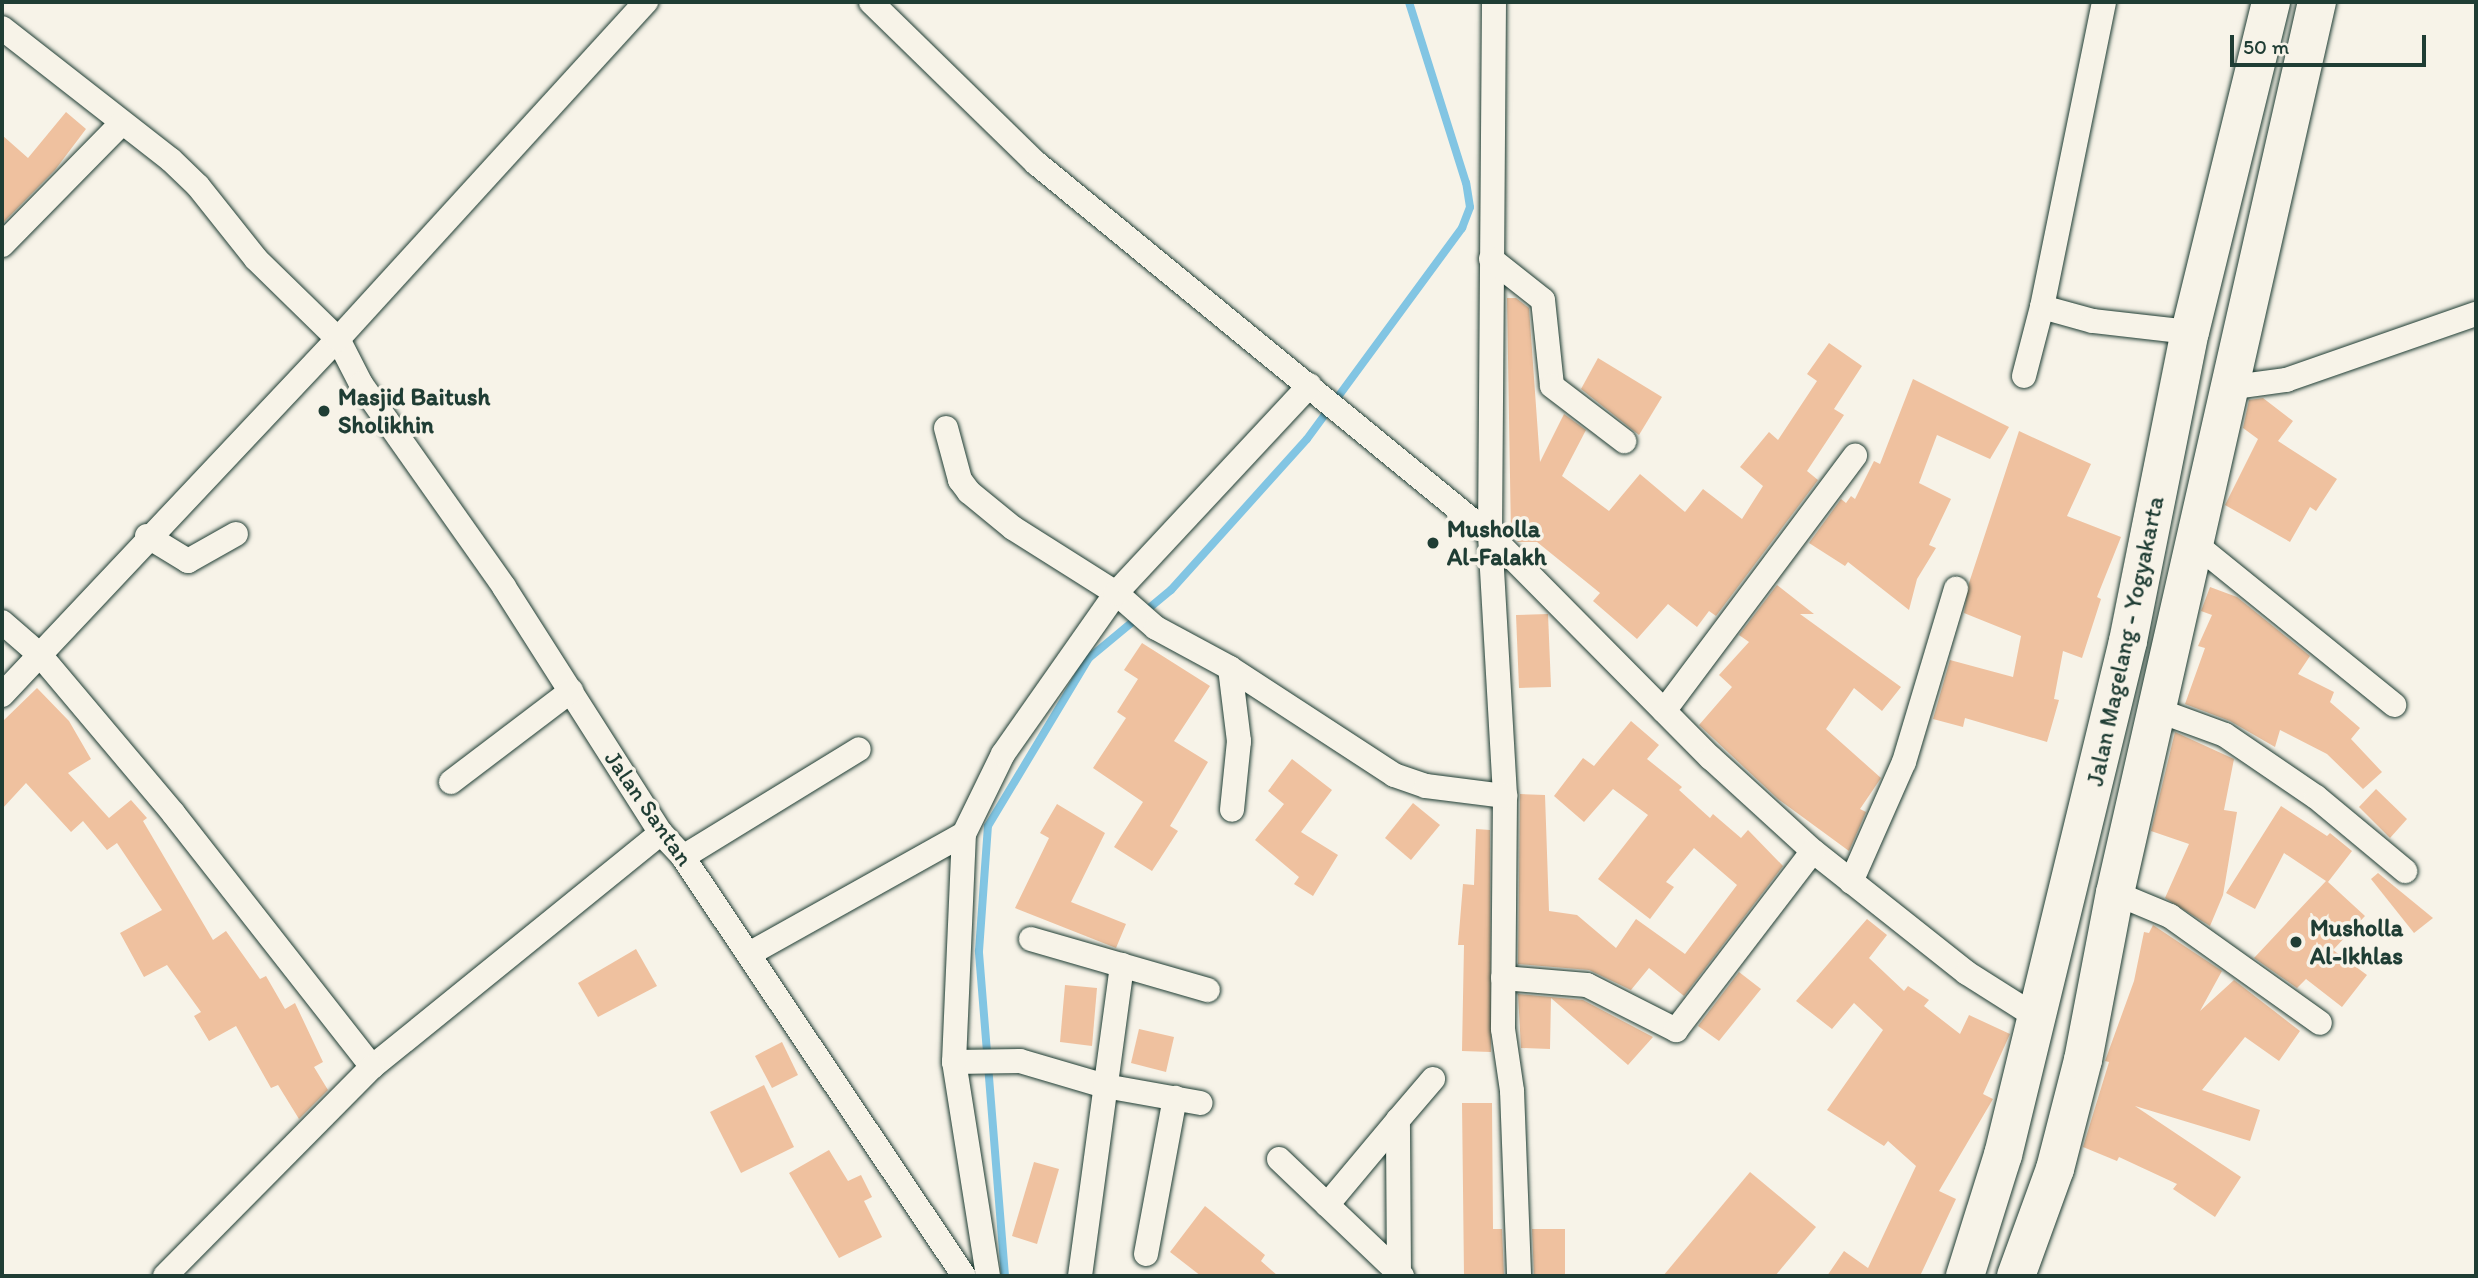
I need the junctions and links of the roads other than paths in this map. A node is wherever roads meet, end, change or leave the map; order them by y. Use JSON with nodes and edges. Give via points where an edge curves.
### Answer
{"nodes":[{"id":1,"x":646,"y":2,"type":"edge"},
{"id":2,"x":871,"y":2,"type":"edge"},
{"id":3,"x":1494,"y":2,"type":"edge"},
{"id":4,"x":2104,"y":2,"type":"edge"},
{"id":5,"x":2271,"y":2,"type":"edge"},
{"id":6,"x":2318,"y":2,"type":"edge"},
{"id":7,"x":2,"y":28,"type":"edge"},
{"id":8,"x":122,"y":123,"type":"junction"},
{"id":9,"x":2,"y":245,"type":"edge"},
{"id":10,"x":1490,"y":259,"type":"junction"},
{"id":11,"x":2042,"y":307,"type":"junction"},
{"id":12,"x":2476,"y":314,"type":"edge"},
{"id":13,"x":2189,"y":332,"type":"junction"},
{"id":14,"x":338,"y":339,"type":"junction"},
{"id":15,"x":2024,"y":376,"type":"dead end"},
{"id":16,"x":1314,"y":388,"type":"junction"},
{"id":17,"x":2227,"y":388,"type":"junction"},
{"id":18,"x":946,"y":428,"type":"dead end"},
{"id":19,"x":1624,"y":441,"type":"dead end"},
{"id":20,"x":1855,"y":456,"type":"dead end"},
{"id":21,"x":236,"y":534,"type":"dead end"},
{"id":22,"x":1490,"y":535,"type":"junction"},
{"id":23,"x":147,"y":536,"type":"junction"},
{"id":24,"x":2193,"y":542,"type":"junction"},
{"id":25,"x":1956,"y":589,"type":"dead end"},
{"id":26,"x":1122,"y":600,"type":"junction"},
{"id":27,"x":2,"y":622,"type":"edge"},
{"id":28,"x":40,"y":655,"type":"junction"},
{"id":29,"x":1230,"y":667,"type":"junction"},
{"id":30,"x":570,"y":691,"type":"junction"},
{"id":31,"x":2,"y":695,"type":"edge"},
{"id":32,"x":2394,"y":705,"type":"dead end"},
{"id":33,"x":2157,"y":710,"type":"junction"},
{"id":34,"x":1664,"y":711,"type":"junction"},
{"id":35,"x":859,"y":749,"type":"dead end"},
{"id":36,"x":451,"y":782,"type":"dead end"},
{"id":37,"x":1505,"y":796,"type":"junction"},
{"id":38,"x":1232,"y":810,"type":"dead end"},
{"id":39,"x":661,"y":833,"type":"junction"},
{"id":40,"x":964,"y":834,"type":"junction"},
{"id":41,"x":1813,"y":851,"type":"junction"},
{"id":42,"x":683,"y":857,"type":"junction"},
{"id":43,"x":2405,"y":871,"type":"dead end"},
{"id":44,"x":1851,"y":882,"type":"junction"},
{"id":45,"x":2115,"y":893,"type":"junction"},
{"id":46,"x":1031,"y":939,"type":"dead end"},
{"id":47,"x":749,"y":954,"type":"junction"},
{"id":48,"x":1122,"y":965,"type":"junction"},
{"id":49,"x":1503,"y":978,"type":"junction"},
{"id":50,"x":1208,"y":990,"type":"dead end"},
{"id":51,"x":2038,"y":1018,"type":"junction"},
{"id":52,"x":2320,"y":1023,"type":"dead end"},
{"id":53,"x":954,"y":1062,"type":"junction"},
{"id":54,"x":372,"y":1067,"type":"junction"},
{"id":55,"x":1433,"y":1079,"type":"dead end"},
{"id":56,"x":1105,"y":1086,"type":"junction"},
{"id":57,"x":1175,"y":1098,"type":"junction"},
{"id":58,"x":1200,"y":1103,"type":"dead end"},
{"id":59,"x":1398,"y":1120,"type":"junction"},
{"id":60,"x":1279,"y":1160,"type":"dead end"},
{"id":61,"x":1326,"y":1205,"type":"junction"},
{"id":62,"x":1146,"y":1254,"type":"dead end"},
{"id":63,"x":164,"y":1276,"type":"edge"},
{"id":64,"x":964,"y":1276,"type":"edge"},
{"id":65,"x":988,"y":1276,"type":"edge"},
{"id":66,"x":1080,"y":1276,"type":"edge"},
{"id":67,"x":1400,"y":1276,"type":"edge"},
{"id":68,"x":1519,"y":1276,"type":"edge"},
{"id":69,"x":1965,"y":1276,"type":"edge"},
{"id":70,"x":2015,"y":1276,"type":"edge"}],
"edges":[{"from":1,"to":14,"type":"street"},
{"from":2,"to":16,"type":"street","via":[[1036,163]]},
{"from":3,"to":10,"type":"street"},
{"from":4,"to":11,"type":"street"},
{"from":5,"to":13,"type":"highway","name":"Jalan Magelang - Yogyakarta"},
{"from":6,"to":17,"type":"highway","name":"Jalan Magelang - Yogyakarta"},
{"from":7,"to":8,"type":"street","name":"Jalan Santan"},
{"from":8,"to":9,"type":"street"},
{"from":8,"to":14,"type":"street","name":"Jalan Santan","via":[[198,186],[256,259]]},
{"from":10,"to":19,"type":"street","via":[[1544,300],[1552,386]]},
{"from":10,"to":22,"type":"street"},
{"from":11,"to":13,"type":"street","via":[[2093,321]]},
{"from":11,"to":15,"type":"street"},
{"from":12,"to":17,"type":"street","via":[[2286,380]]},
{"from":13,"to":51,"type":"highway","name":"Jalan Magelang - Yogyakarta","via":[[2128,641]]},
{"from":14,"to":23,"type":"street"},
{"from":14,"to":30,"type":"street","name":"Jalan Santan","via":[[361,384],[504,587]]},
{"from":16,"to":22,"type":"street"},
{"from":16,"to":26,"type":"street"},
{"from":17,"to":24,"type":"highway","name":"Jalan Magelang - Yogyakarta"},
{"from":18,"to":26,"type":"street","via":[[960,480],[969,492],[1013,528]]},
{"from":20,"to":34,"type":"street","via":[[1801,522]]},
{"from":21,"to":23,"type":"street","via":[[188,561]]},
{"from":22,"to":34,"type":"street"},
{"from":22,"to":37,"type":"street"},
{"from":23,"to":28,"type":"street"},
{"from":24,"to":32,"type":"street"},
{"from":24,"to":33,"type":"highway","name":"Jalan Magelang - Yogyakarta"},
{"from":25,"to":44,"type":"street","via":[[1904,762]]},
{"from":26,"to":29,"type":"street","via":[[1156,628]]},
{"from":26,"to":40,"type":"street","via":[[1003,754]]},
{"from":27,"to":28,"type":"street"},
{"from":28,"to":31,"type":"street"},
{"from":28,"to":54,"type":"street","via":[[173,813]]},
{"from":29,"to":37,"type":"street","via":[[1394,775],[1426,786]]},
{"from":29,"to":38,"type":"street","via":[[1238,741]]},
{"from":30,"to":36,"type":"street"},
{"from":30,"to":39,"type":"street","name":"Jalan Santan"},
{"from":33,"to":43,"type":"street","via":[[2225,735],[2316,797]]},
{"from":33,"to":45,"type":"highway","name":"Jalan Magelang - Yogyakarta"},
{"from":34,"to":41,"type":"street"},
{"from":35,"to":42,"type":"street"},
{"from":37,"to":49,"type":"street"},
{"from":39,"to":42,"type":"street","name":"Jalan Santan"},
{"from":39,"to":54,"type":"street"},
{"from":40,"to":47,"type":"street"},
{"from":40,"to":53,"type":"street"},
{"from":41,"to":44,"type":"street"},
{"from":41,"to":49,"type":"street","via":[[1676,1030],[1587,985]]},
{"from":42,"to":47,"type":"street","name":"Jalan Santan"},
{"from":44,"to":51,"type":"street","via":[[1967,973]]},
{"from":45,"to":52,"type":"street","via":[[2170,916]]},
{"from":45,"to":70,"type":"highway","name":"Jalan Magelang - Yogyakarta","via":[[2080,1072],[2055,1170]]},
{"from":46,"to":48,"type":"street"},
{"from":47,"to":64,"type":"street","name":"Jalan Santan"},
{"from":48,"to":50,"type":"street"},
{"from":48,"to":56,"type":"street"},
{"from":49,"to":68,"type":"street"},
{"from":51,"to":69,"type":"highway","name":"Jalan Magelang - Yogyakarta"},
{"from":53,"to":56,"type":"street","via":[[1020,1060]]},
{"from":53,"to":65,"type":"street"},
{"from":54,"to":63,"type":"street"},
{"from":55,"to":59,"type":"street"},
{"from":56,"to":57,"type":"street"},
{"from":56,"to":66,"type":"street"},
{"from":57,"to":58,"type":"street"},
{"from":57,"to":62,"type":"street"},
{"from":59,"to":61,"type":"street"},
{"from":59,"to":67,"type":"street"},
{"from":60,"to":61,"type":"street"},
{"from":61,"to":67,"type":"street"}]}
